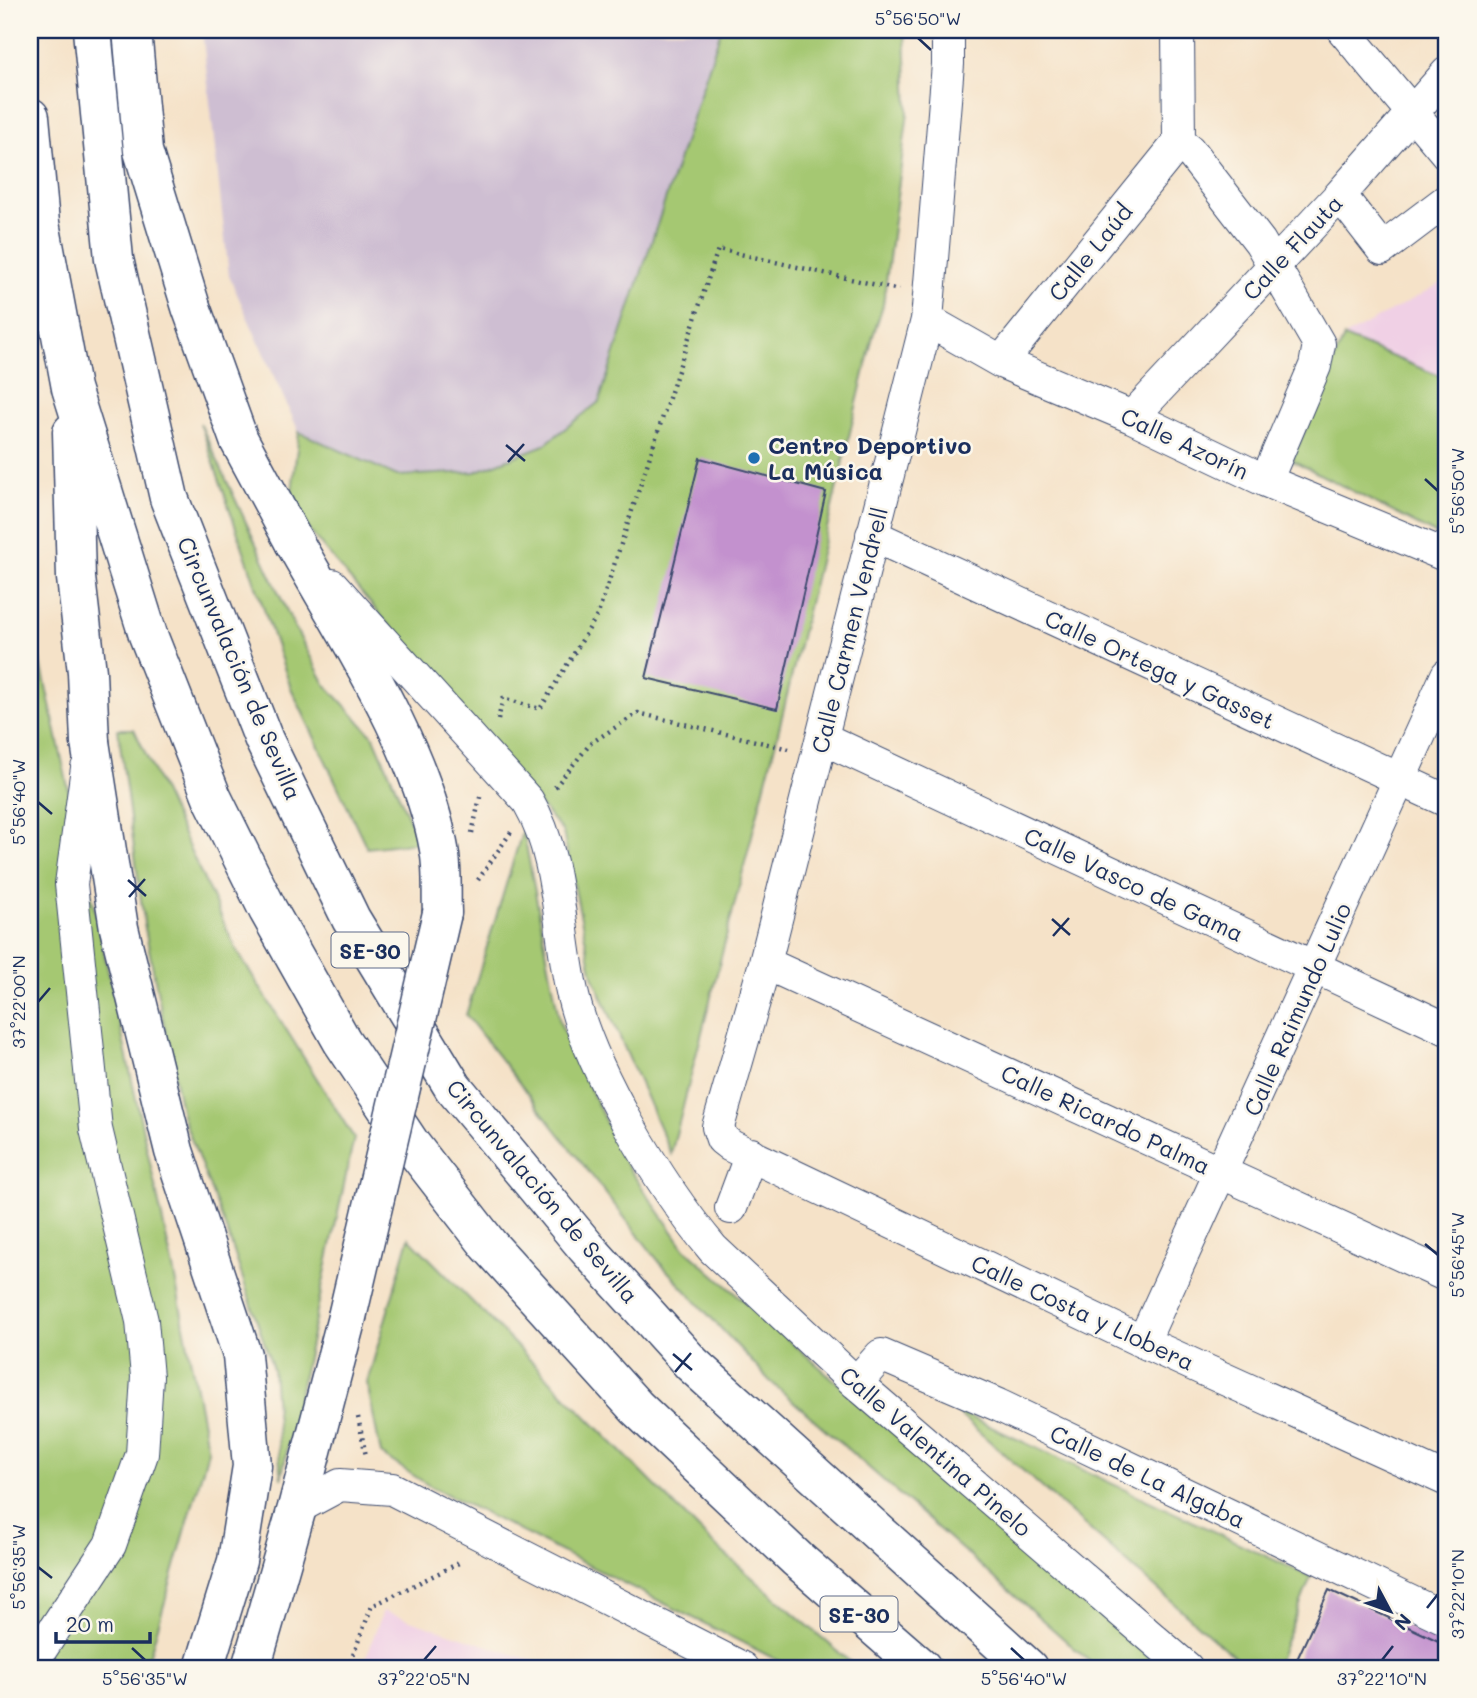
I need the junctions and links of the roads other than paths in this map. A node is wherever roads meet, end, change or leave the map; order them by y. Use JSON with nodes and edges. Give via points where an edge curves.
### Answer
{"nodes":[{"id":1,"x":92,"y":30,"type":"edge"},
{"id":2,"x":132,"y":30,"type":"edge"},
{"id":3,"x":948,"y":30,"type":"edge"},
{"id":4,"x":1178,"y":30,"type":"edge"},
{"id":5,"x":1342,"y":30,"type":"edge"},
{"id":6,"x":1447,"y":73,"type":"edge"},
{"id":7,"x":1413,"y":114,"type":"junction"},
{"id":8,"x":30,"y":117,"type":"edge"},
{"id":9,"x":1179,"y":142,"type":"junction"},
{"id":10,"x":1447,"y":154,"type":"edge"},
{"id":11,"x":1340,"y":195,"type":"junction"},
{"id":12,"x":1447,"y":200,"type":"edge"},
{"id":13,"x":1274,"y":265,"type":"junction"},
{"id":14,"x":927,"y":320,"type":"junction"},
{"id":15,"x":1001,"y":362,"type":"junction"},
{"id":16,"x":71,"y":388,"type":"junction"},
{"id":17,"x":1132,"y":417,"type":"junction"},
{"id":18,"x":1266,"y":481,"type":"junction"},
{"id":19,"x":872,"y":535,"type":"junction"},
{"id":20,"x":294,"y":542,"type":"junction"},
{"id":21,"x":1447,"y":556,"type":"edge"},
{"id":22,"x":1447,"y":675,"type":"edge"},
{"id":23,"x":90,"y":742,"type":"junction"},
{"id":24,"x":820,"y":747,"type":"junction"},
{"id":25,"x":1400,"y":780,"type":"junction"},
{"id":26,"x":1447,"y":801,"type":"edge"},
{"id":27,"x":765,"y":963,"type":"junction"},
{"id":28,"x":1315,"y":969,"type":"junction"},
{"id":29,"x":1447,"y":1029,"type":"edge"},
{"id":30,"x":722,"y":1139,"type":"joint"},
{"id":31,"x":751,"y":1154,"type":"junction"},
{"id":32,"x":1223,"y":1173,"type":"junction"},
{"id":33,"x":731,"y":1208,"type":"dead end"},
{"id":34,"x":1447,"y":1276,"type":"edge"},
{"id":35,"x":1143,"y":1342,"type":"junction"},
{"id":36,"x":856,"y":1383,"type":"junction"},
{"id":37,"x":1447,"y":1480,"type":"edge"},
{"id":38,"x":298,"y":1508,"type":"junction"},
{"id":39,"x":1447,"y":1619,"type":"edge"},
{"id":40,"x":30,"y":1666,"type":"edge"},
{"id":41,"x":204,"y":1668,"type":"edge"},
{"id":42,"x":251,"y":1668,"type":"edge"},
{"id":43,"x":742,"y":1668,"type":"edge"},
{"id":44,"x":922,"y":1668,"type":"edge"},
{"id":45,"x":1028,"y":1668,"type":"edge"},
{"id":46,"x":1187,"y":1668,"type":"edge"}],
"edges":[{"from":1,"to":45,"type":"main road","name":"Circunvalación de Sevilla","number":"SE-30","via":[[114,259],[169,498],[264,740],[351,919],[453,1087],[595,1257],[692,1364]]},
{"from":2,"to":20,"type":"main road","via":[[143,151],[191,307],[239,440]]},
{"from":3,"to":14,"type":"street","name":"Calle Carmen Vendrell"},
{"from":4,"to":9,"type":"street"},
{"from":5,"to":7,"type":"street"},
{"from":6,"to":7,"type":"street","name":"Calle Flauta"},
{"from":7,"to":10,"type":"street"},
{"from":7,"to":11,"type":"street","name":"Calle Flauta"},
{"from":8,"to":16,"type":"main road","number":"SE-30","via":[[40,223]]},
{"from":9,"to":13,"type":"street"},
{"from":9,"to":15,"type":"street","name":"Calle Laúd"},
{"from":11,"to":12,"type":"street","via":[[1382,249]]},
{"from":11,"to":13,"type":"street","name":"Calle Flauta"},
{"from":13,"to":17,"type":"street","name":"Calle Flauta"},
{"from":13,"to":18,"type":"street","via":[[1319,344],[1315,366]]},
{"from":14,"to":15,"type":"street","name":"Calle Azorín"},
{"from":14,"to":19,"type":"street","name":"Calle Carmen Vendrell"},
{"from":15,"to":17,"type":"street","name":"Calle Azorín"},
{"from":16,"to":23,"type":"main road","via":[[75,578]]},
{"from":16,"to":44,"type":"main road","number":"SE-30","via":[[148,635],[212,797],[268,910],[342,1041],[412,1146],[488,1244],[636,1407],[797,1559]]},
{"from":17,"to":18,"type":"street","name":"Calle Azorín"},
{"from":18,"to":21,"type":"street","name":"Calle Azorín"},
{"from":19,"to":24,"type":"street","name":"Calle Carmen Vendrell"},
{"from":19,"to":25,"type":"street","name":"Calle Ortega y Gasset"},
{"from":20,"to":36,"type":"street","name":"Calle Valentina Pinelo","via":[[528,801],[539,820],[551,863],[571,989],[585,1035],[629,1124],[713,1249]]},
{"from":20,"to":38,"type":"main road","bridge":true,"via":[[377,690],[416,772],[439,849],[442,913]]},
{"from":22,"to":25,"type":"street","name":"Calle Raimundo Lulio"},
{"from":23,"to":40,"type":"street","via":[[71,884],[96,1129],[142,1321],[147,1377],[142,1454],[110,1545]]},
{"from":23,"to":41,"type":"main road","via":[[119,928],[174,1151],[242,1355],[252,1466],[237,1561]]},
{"from":24,"to":27,"type":"street","name":"Calle Carmen Vendrell"},
{"from":24,"to":28,"type":"street","name":"Calle Vasco de Gama"},
{"from":25,"to":26,"type":"street","name":"Calle Ortega y Gasset"},
{"from":25,"to":28,"type":"street","name":"Calle Raimundo Lulio"},
{"from":27,"to":30,"type":"street","name":"Calle Carmen Vendrell","via":[[718,1127]]},
{"from":27,"to":32,"type":"street","name":"Calle Ricardo Palma"},
{"from":28,"to":29,"type":"street","name":"Calle Vasco de Gama"},
{"from":28,"to":32,"type":"street","name":"Calle Raimundo Lulio"},
{"from":30,"to":31,"type":"street","name":"Calle Costa y Llobera"},
{"from":31,"to":33,"type":"street"},
{"from":31,"to":35,"type":"street","name":"Calle Costa y Llobera"},
{"from":32,"to":34,"type":"street","name":"Calle Ricardo Palma"},
{"from":32,"to":35,"type":"street","name":"Calle Raimundo Lulio"},
{"from":35,"to":37,"type":"street","name":"Calle Costa y Llobera"},
{"from":36,"to":39,"type":"street","name":"Calle de La Algaba","via":[[881,1355],[998,1405]]},
{"from":36,"to":46,"type":"street","name":"Calle Valentina Pinelo"},
{"from":38,"to":42,"type":"main road"},
{"from":38,"to":43,"type":"street","via":[[340,1485],[392,1489]]}]}
